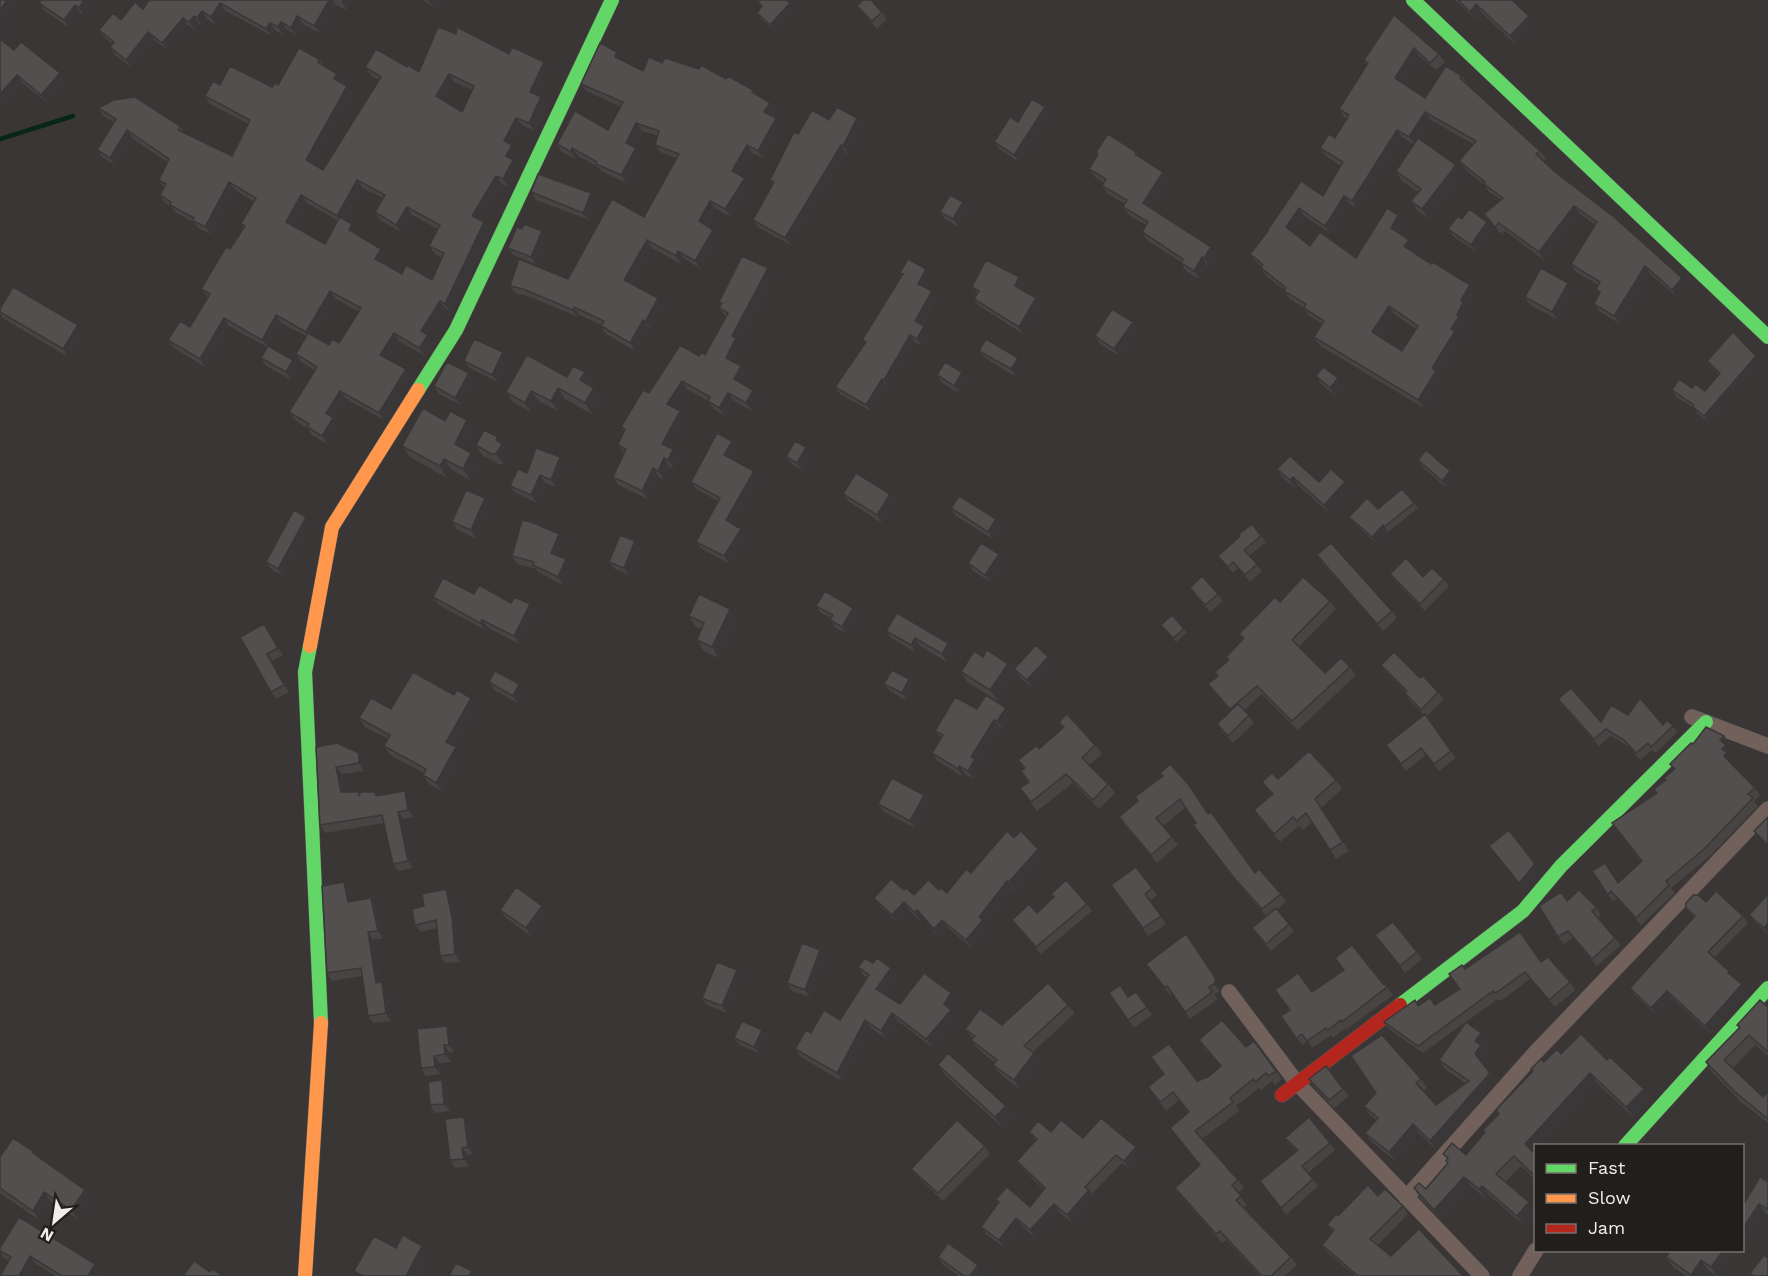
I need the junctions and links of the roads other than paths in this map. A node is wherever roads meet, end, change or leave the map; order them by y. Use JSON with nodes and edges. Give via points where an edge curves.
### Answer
{"nodes":[{"id":1,"x":612,"y":0,"type":"edge"},
{"id":2,"x":1413,"y":0,"type":"edge"},
{"id":3,"x":1768,"y":337,"type":"edge"},
{"id":4,"x":1699,"y":719,"type":"joint"},
{"id":5,"x":1768,"y":746,"type":"edge"},
{"id":6,"x":1768,"y":809,"type":"edge"},
{"id":7,"x":1768,"y":988,"type":"edge"},
{"id":8,"x":1229,"y":993,"type":"dead end"},
{"id":9,"x":1297,"y":1083,"type":"junction"},
{"id":10,"x":1282,"y":1095,"type":"dead end"},
{"id":11,"x":1627,"y":1144,"type":"edge"},
{"id":12,"x":1406,"y":1198,"type":"junction"},
{"id":13,"x":1535,"y":1252,"type":"edge"},
{"id":14,"x":304,"y":1276,"type":"edge"},
{"id":15,"x":1482,"y":1276,"type":"edge"},
{"id":16,"x":1520,"y":1276,"type":"edge"}],
"edges":[{"from":1,"to":14,"type":"street","via":[[456,330],[332,527],[305,672],[321,1032]]},
{"from":2,"to":3,"type":"street"},
{"from":4,"to":5,"type":"street"},
{"from":4,"to":9,"type":"street","via":[[1523,911]]},
{"from":6,"to":12,"type":"street","via":[[1535,1053]]},
{"from":7,"to":11,"type":"street"},
{"from":8,"to":9,"type":"street"},
{"from":9,"to":10,"type":"street"},
{"from":9,"to":12,"type":"street"},
{"from":12,"to":15,"type":"street"},
{"from":13,"to":16,"type":"street"}]}
